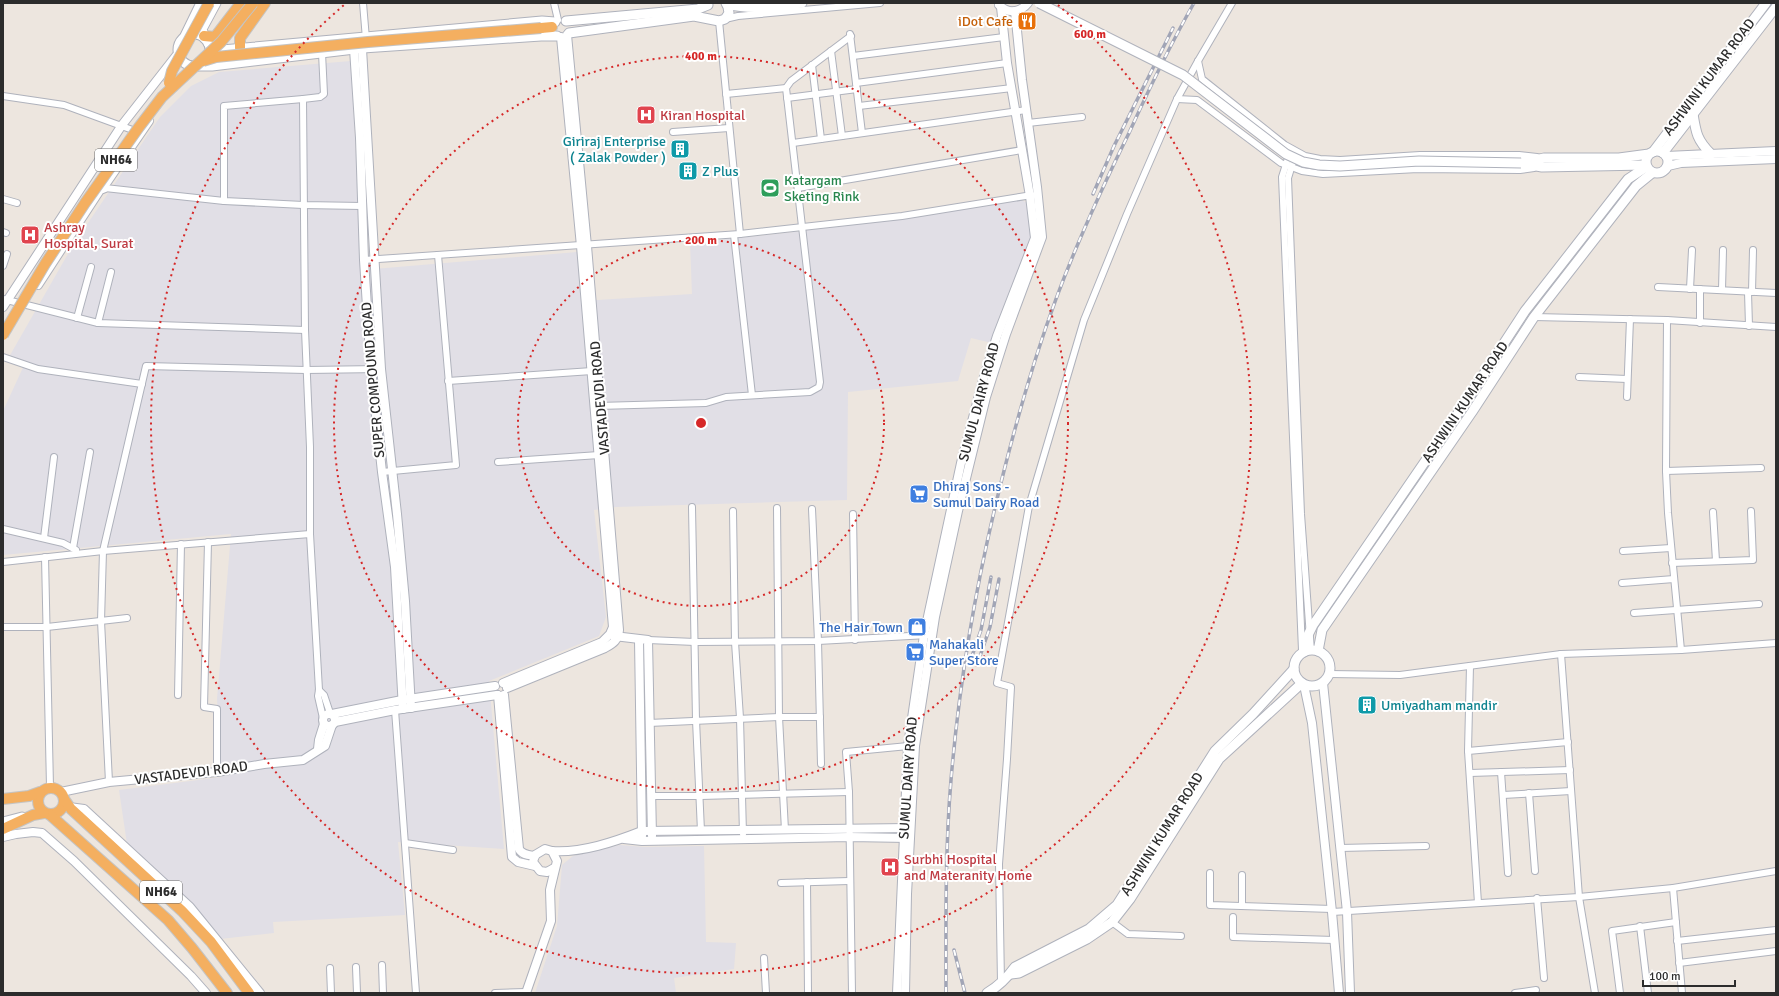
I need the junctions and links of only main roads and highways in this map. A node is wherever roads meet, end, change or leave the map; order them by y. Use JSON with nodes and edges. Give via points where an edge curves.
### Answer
{"nodes":[{"id":1,"x":200,"y":3,"type":"edge"},
{"id":2,"x":209,"y":3,"type":"edge"},
{"id":3,"x":216,"y":3,"type":"edge"},
{"id":4,"x":241,"y":3,"type":"edge"},
{"id":5,"x":247,"y":3,"type":"edge"},
{"id":6,"x":253,"y":3,"type":"edge"},
{"id":7,"x":265,"y":3,"type":"edge"},
{"id":8,"x":726,"y":3,"type":"edge"},
{"id":9,"x":802,"y":3,"type":"edge"},
{"id":10,"x":1039,"y":3,"type":"edge"},
{"id":11,"x":1766,"y":3,"type":"edge"},
{"id":12,"x":709,"y":4,"type":"edge"},
{"id":13,"x":1776,"y":7,"type":"edge"},
{"id":14,"x":755,"y":8,"type":"junction"},
{"id":15,"x":720,"y":19,"type":"junction"},
{"id":16,"x":558,"y":23,"type":"junction"},
{"id":17,"x":563,"y":35,"type":"junction"},
{"id":18,"x":183,"y":40,"type":"junction"},
{"id":19,"x":206,"y":40,"type":"junction"},
{"id":20,"x":240,"y":48,"type":"junction"},
{"id":21,"x":198,"y":64,"type":"junction"},
{"id":22,"x":169,"y":83,"type":"junction"},
{"id":23,"x":1693,"y":114,"type":"junction"},
{"id":24,"x":1651,"y":153,"type":"junction"},
{"id":25,"x":1665,"y":154,"type":"junction"},
{"id":26,"x":1711,"y":154,"type":"road end"},
{"id":27,"x":1543,"y":163,"type":"junction"},
{"id":28,"x":1648,"y":168,"type":"junction"},
{"id":29,"x":3,"y":324,"type":"edge"},
{"id":30,"x":3,"y":335,"type":"edge"},
{"id":31,"x":1309,"y":652,"type":"junction"},
{"id":32,"x":1294,"y":669,"type":"junction"},
{"id":33,"x":1303,"y":684,"type":"junction"},
{"id":34,"x":40,"y":792,"type":"junction"},
{"id":35,"x":29,"y":796,"type":"junction"},
{"id":36,"x":3,"y":799,"type":"edge"},
{"id":37,"x":65,"y":799,"type":"junction"},
{"id":38,"x":3,"y":804,"type":"edge"},
{"id":39,"x":47,"y":813,"type":"junction"},
{"id":40,"x":33,"y":815,"type":"junction"},
{"id":41,"x":3,"y":822,"type":"edge"},
{"id":42,"x":3,"y":829,"type":"edge"},
{"id":43,"x":1091,"y":932,"type":"junction"},
{"id":44,"x":998,"y":988,"type":"edge"},
{"id":45,"x":227,"y":993,"type":"edge"},
{"id":46,"x":249,"y":993,"type":"edge"},
{"id":47,"x":988,"y":993,"type":"edge"}],
"edges":[{"from":1,"to":18,"type":"main road"},
{"from":2,"to":22,"type":"highway","bridge":true,"via":[[172,71]]},
{"from":3,"to":19,"type":"main road","via":[[202,29]]},
{"from":4,"to":19,"type":"highway","via":[[215,37]]},
{"from":5,"to":22,"type":"highway","number":"NH64","via":[[218,38]]},
{"from":6,"to":21,"type":"highway","number":"NH64","bridge":true,"via":[[221,42]]},
{"from":7,"to":20,"type":"highway","via":[[240,38]]},
{"from":8,"to":14,"type":"main road"},
{"from":8,"to":15,"type":"main road","via":[[729,10]]},
{"from":9,"to":14,"type":"main road"},
{"from":10,"to":27,"type":"main road","bridge":true,"via":[[1183,75],[1286,154],[1302,162],[1319,166],[1419,161]]},
{"from":11,"to":24,"type":"main road","name":"ASHWINI KUMAR ROAD"},
{"from":12,"to":15,"type":"main road","via":[[708,13]]},
{"from":12,"to":16,"type":"main road","via":[[698,9]]},
{"from":13,"to":23,"type":"main road","name":"ASHWINI KUMAR ROAD"},
{"from":14,"to":15,"type":"main road"},
{"from":15,"to":17,"type":"main road","via":[[694,16]]},
{"from":16,"to":17,"type":"main road","via":[[553,32]]},
{"from":16,"to":17,"type":"main road","via":[[569,25]]},
{"from":16,"to":20,"type":"main road","via":[[542,21]]},
{"from":16,"to":21,"type":"highway","bridge":true,"via":[[541,28],[361,42],[216,57]]},
{"from":17,"to":21,"type":"main road","via":[[361,49],[212,66]]},
{"from":18,"to":19,"type":"main road","via":[[196,35]]},
{"from":18,"to":21,"type":"main road","via":[[179,53],[181,59],[185,63]]},
{"from":19,"to":20,"type":"main road","via":[[222,50]]},
{"from":19,"to":21,"type":"main road","via":[[210,48],[208,58]]},
{"from":21,"to":30,"type":"highway","number":"NH64","bridge":true,"via":[[162,96],[139,127],[49,258]]},
{"from":22,"to":29,"type":"highway","number":"NH64","via":[[81,200]]},
{"from":23,"to":25,"type":"main road","name":"ASHWINI KUMAR ROAD"},
{"from":23,"to":26,"type":"main road","via":[[1697,137]]},
{"from":24,"to":25,"type":"main road","via":[[1660,151]]},
{"from":24,"to":27,"type":"main road","via":[[1619,158]]},
{"from":24,"to":28,"type":"main road","via":[[1646,160]]},
{"from":25,"to":28,"type":"main road","via":[[1668,162],[1666,169],[1660,173]]},
{"from":27,"to":28,"type":"main road"},
{"from":28,"to":31,"type":"main road","name":"ASHWINI KUMAR ROAD","via":[[1534,317]]},
{"from":28,"to":31,"type":"main road","name":"ASHWINI KUMAR ROAD","via":[[1639,170],[1628,179],[1525,311],[1309,633]]},
{"from":31,"to":32,"type":"main road","via":[[1297,659]]},
{"from":31,"to":33,"type":"main road","via":[[1327,658],[1329,674],[1323,683],[1314,686]]},
{"from":32,"to":33,"type":"main road","via":[[1297,678]]},
{"from":32,"to":43,"type":"main road","name":"ASHWINI KUMAR ROAD","via":[[1215,751],[1121,900]]},
{"from":33,"to":43,"type":"main road","name":"ASHWINI KUMAR ROAD","via":[[1219,759],[1130,899],[1112,922]]},
{"from":34,"to":35,"type":"highway"},
{"from":34,"to":37,"type":"highway","number":"NH64","via":[[50,787]]},
{"from":34,"to":39,"type":"highway","via":[[38,806]]},
{"from":35,"to":36,"type":"highway"},
{"from":35,"to":38,"type":"main road"},
{"from":37,"to":39,"type":"highway","via":[[60,811]]},
{"from":37,"to":46,"type":"highway","number":"NH64","via":[[182,911],[211,942]]},
{"from":39,"to":40,"type":"highway"},
{"from":39,"to":45,"type":"highway","number":"NH64","via":[[168,920]]},
{"from":40,"to":41,"type":"main road"},
{"from":40,"to":42,"type":"highway"},
{"from":43,"to":44,"type":"main road","name":"ASHWINI KUMAR ROAD","via":[[1015,967]]},
{"from":44,"to":47,"type":"main road","name":"ASHWINI KUMAR ROAD"}]}
